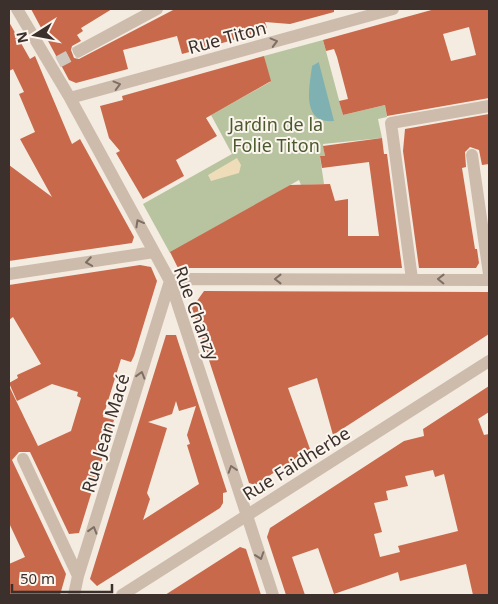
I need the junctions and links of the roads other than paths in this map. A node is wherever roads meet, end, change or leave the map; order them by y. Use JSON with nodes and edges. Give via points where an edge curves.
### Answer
{"nodes":[{"id":1,"x":17,"y":9,"type":"edge"},
{"id":2,"x":157,"y":9,"type":"edge"},
{"id":3,"x":393,"y":9,"type":"edge"},
{"id":4,"x":79,"y":51,"type":"tunnel mouth"},
{"id":5,"x":70,"y":98,"type":"junction"},
{"id":6,"x":489,"y":106,"type":"edge"},
{"id":7,"x":472,"y":155,"type":"dead end"},
{"id":8,"x":154,"y":252,"type":"junction"},
{"id":9,"x":9,"y":274,"type":"edge"},
{"id":10,"x":489,"y":274,"type":"edge"},
{"id":11,"x":412,"y":279,"type":"junction"},
{"id":12,"x":489,"y":280,"type":"edge"},
{"id":13,"x":170,"y":281,"type":"junction"},
{"id":14,"x":489,"y":361,"type":"edge"},
{"id":15,"x":23,"y":459,"type":"dead end"},
{"id":16,"x":246,"y":516,"type":"junction"},
{"id":17,"x":78,"y":576,"type":"junction"},
{"id":18,"x":74,"y":595,"type":"edge"},
{"id":19,"x":122,"y":595,"type":"edge"},
{"id":20,"x":273,"y":595,"type":"edge"}],
"edges":[{"from":1,"to":5,"type":"street","name":"Rue Chanzy","via":[[54,65]]},
{"from":2,"to":4,"type":"street"},
{"from":5,"to":3,"type":"street","name":"Rue Titon","one_way":true},
{"from":8,"to":5,"type":"street","name":"Rue Chanzy","one_way":true},
{"from":6,"to":11,"type":"street","via":[[391,123]]},
{"from":7,"to":10,"type":"street"},
{"from":8,"to":9,"type":"street","one_way":true},
{"from":8,"to":13,"type":"street","name":"Rue Chanzy"},
{"from":12,"to":11,"type":"street","one_way":true},
{"from":11,"to":13,"type":"street","one_way":true},
{"from":16,"to":13,"type":"street","name":"Rue Chanzy","one_way":true},
{"from":17,"to":13,"type":"street","name":"Rue Jean Macé","one_way":true},
{"from":14,"to":16,"type":"street","name":"Rue Faidherbe"},
{"from":15,"to":17,"type":"street"},
{"from":16,"to":19,"type":"street","name":"Rue Faidherbe"},
{"from":16,"to":20,"type":"street","name":"Rue Chanzy","one_way":true},
{"from":17,"to":18,"type":"street","name":"Rue Jean Macé"}]}
